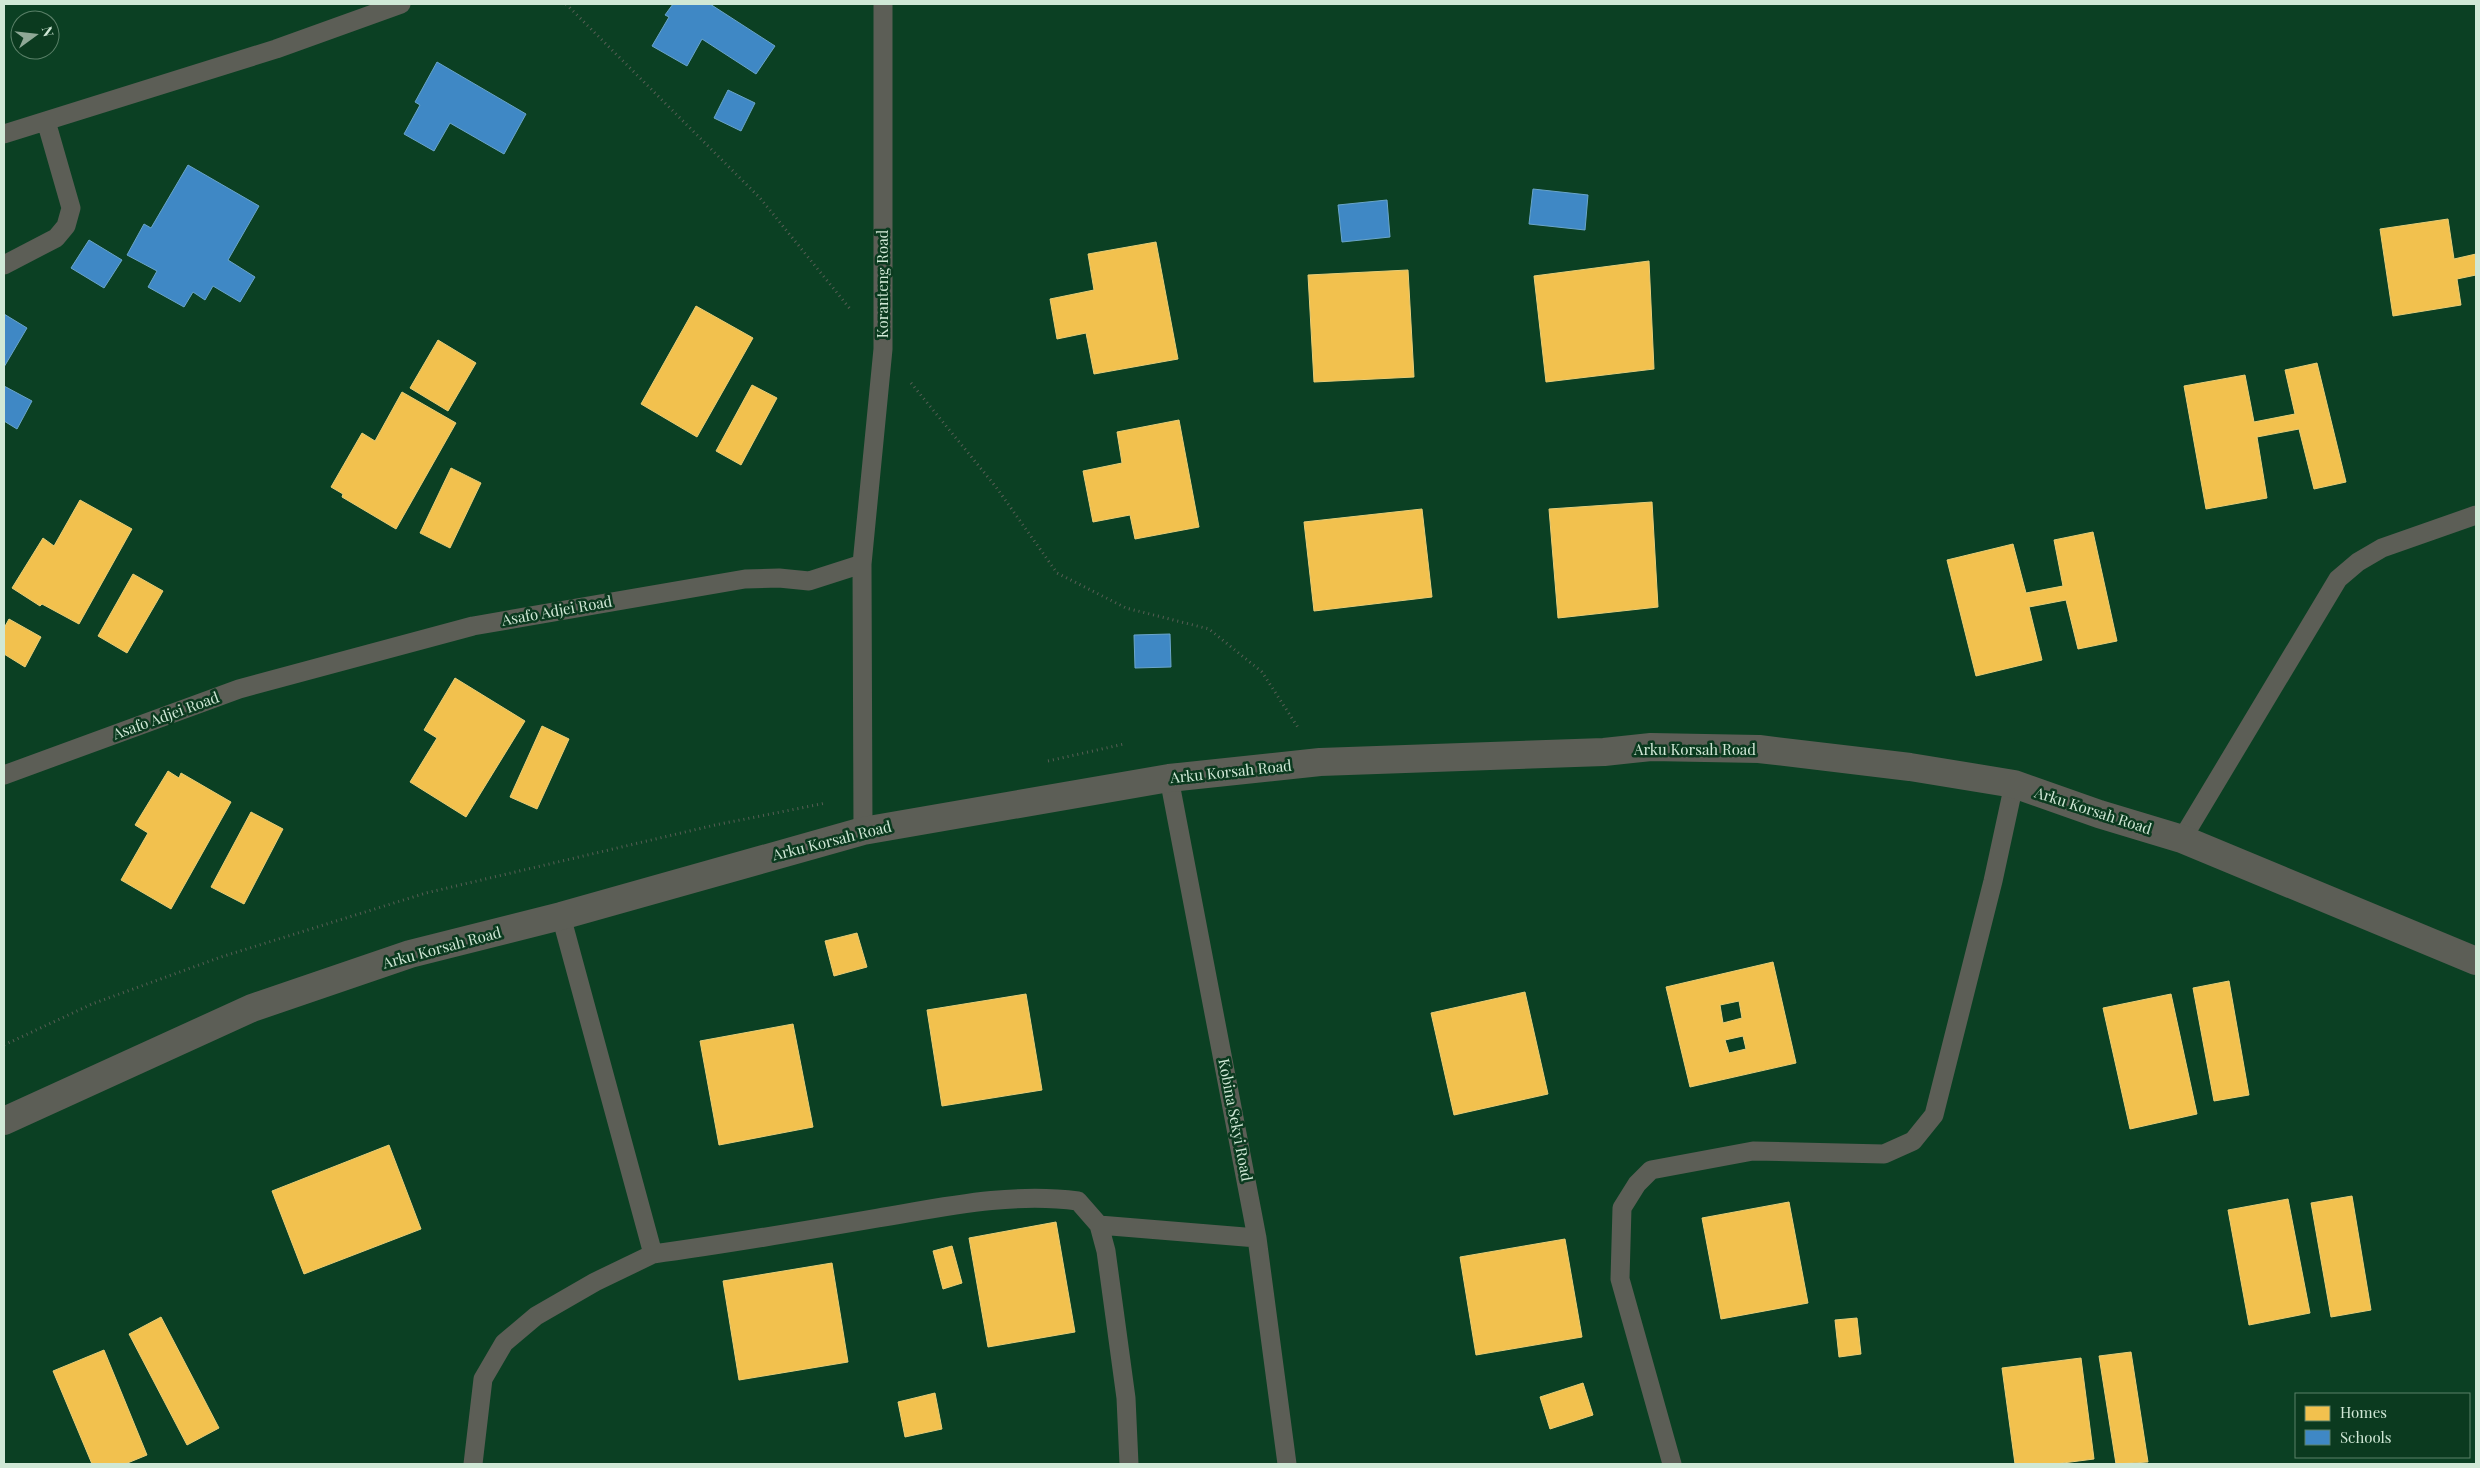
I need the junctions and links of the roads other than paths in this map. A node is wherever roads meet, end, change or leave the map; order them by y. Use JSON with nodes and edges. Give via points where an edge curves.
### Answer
{"nodes":[{"id":1,"x":401,"y":4,"type":"edge"},
{"id":2,"x":883,"y":4,"type":"edge"},
{"id":3,"x":46,"y":121,"type":"junction"},
{"id":4,"x":4,"y":134,"type":"edge"},
{"id":5,"x":4,"y":265,"type":"edge"},
{"id":6,"x":2476,"y":515,"type":"edge"},
{"id":7,"x":862,"y":564,"type":"junction"},
{"id":8,"x":4,"y":775,"type":"edge"},
{"id":9,"x":1169,"y":778,"type":"junction"},
{"id":10,"x":2014,"y":784,"type":"junction"},
{"id":11,"x":863,"y":831,"type":"junction"},
{"id":12,"x":2182,"y":839,"type":"junction"},
{"id":13,"x":561,"y":916,"type":"junction"},
{"id":14,"x":2476,"y":961,"type":"edge"},
{"id":15,"x":4,"y":1121,"type":"edge"},
{"id":16,"x":1099,"y":1226,"type":"junction"},
{"id":17,"x":1257,"y":1238,"type":"junction"},
{"id":18,"x":653,"y":1254,"type":"junction"},
{"id":19,"x":473,"y":1464,"type":"edge"},
{"id":20,"x":1129,"y":1464,"type":"edge"},
{"id":21,"x":1287,"y":1464,"type":"edge"},
{"id":22,"x":1672,"y":1464,"type":"edge"}],
"edges":[{"from":1,"to":3,"type":"lane","via":[[276,49]]},
{"from":2,"to":7,"type":"lane","name":"Koranteng Road","via":[[883,350]]},
{"from":3,"to":4,"type":"lane"},
{"from":3,"to":5,"type":"lane","via":[[71,208],[66,226],[56,238]]},
{"from":6,"to":12,"type":"lane","via":[[2382,548],[2338,579]]},
{"from":7,"to":8,"type":"lane","name":"Asafo Adjei Road","via":[[809,581],[745,579],[473,626],[239,690]]},
{"from":7,"to":11,"type":"lane"},
{"from":9,"to":10,"type":"street","name":"Arku Korsah Road","via":[[1320,762],[1604,752],[1651,747],[1759,749],[1910,767]]},
{"from":9,"to":11,"type":"street","name":"Arku Korsah Road"},
{"from":9,"to":17,"type":"lane","name":"Kobina Sekyi Road"},
{"from":10,"to":12,"type":"street","name":"Arku Korsah Road"},
{"from":10,"to":22,"type":"lane","via":[[1934,1115],[1914,1141],[1884,1154],[1753,1151],[1651,1170],[1637,1184],[1622,1208],[1620,1279]]},
{"from":11,"to":13,"type":"street","name":"Arku Korsah Road"},
{"from":12,"to":14,"type":"street","name":"Arku Korsah Road"},
{"from":13,"to":15,"type":"street","name":"Arku Korsah Road","via":[[410,954],[252,1008]]},
{"from":13,"to":18,"type":"lane"},
{"from":16,"to":17,"type":"lane"},
{"from":16,"to":18,"type":"lane","via":[[1078,1201],[1052,1198],[985,1201]]},
{"from":16,"to":20,"type":"lane","via":[[1106,1251],[1126,1398]]},
{"from":17,"to":21,"type":"lane","name":"Kobina Sekyi Road"},
{"from":18,"to":19,"type":"lane","via":[[594,1282],[536,1316],[504,1342],[483,1379]]}]}
